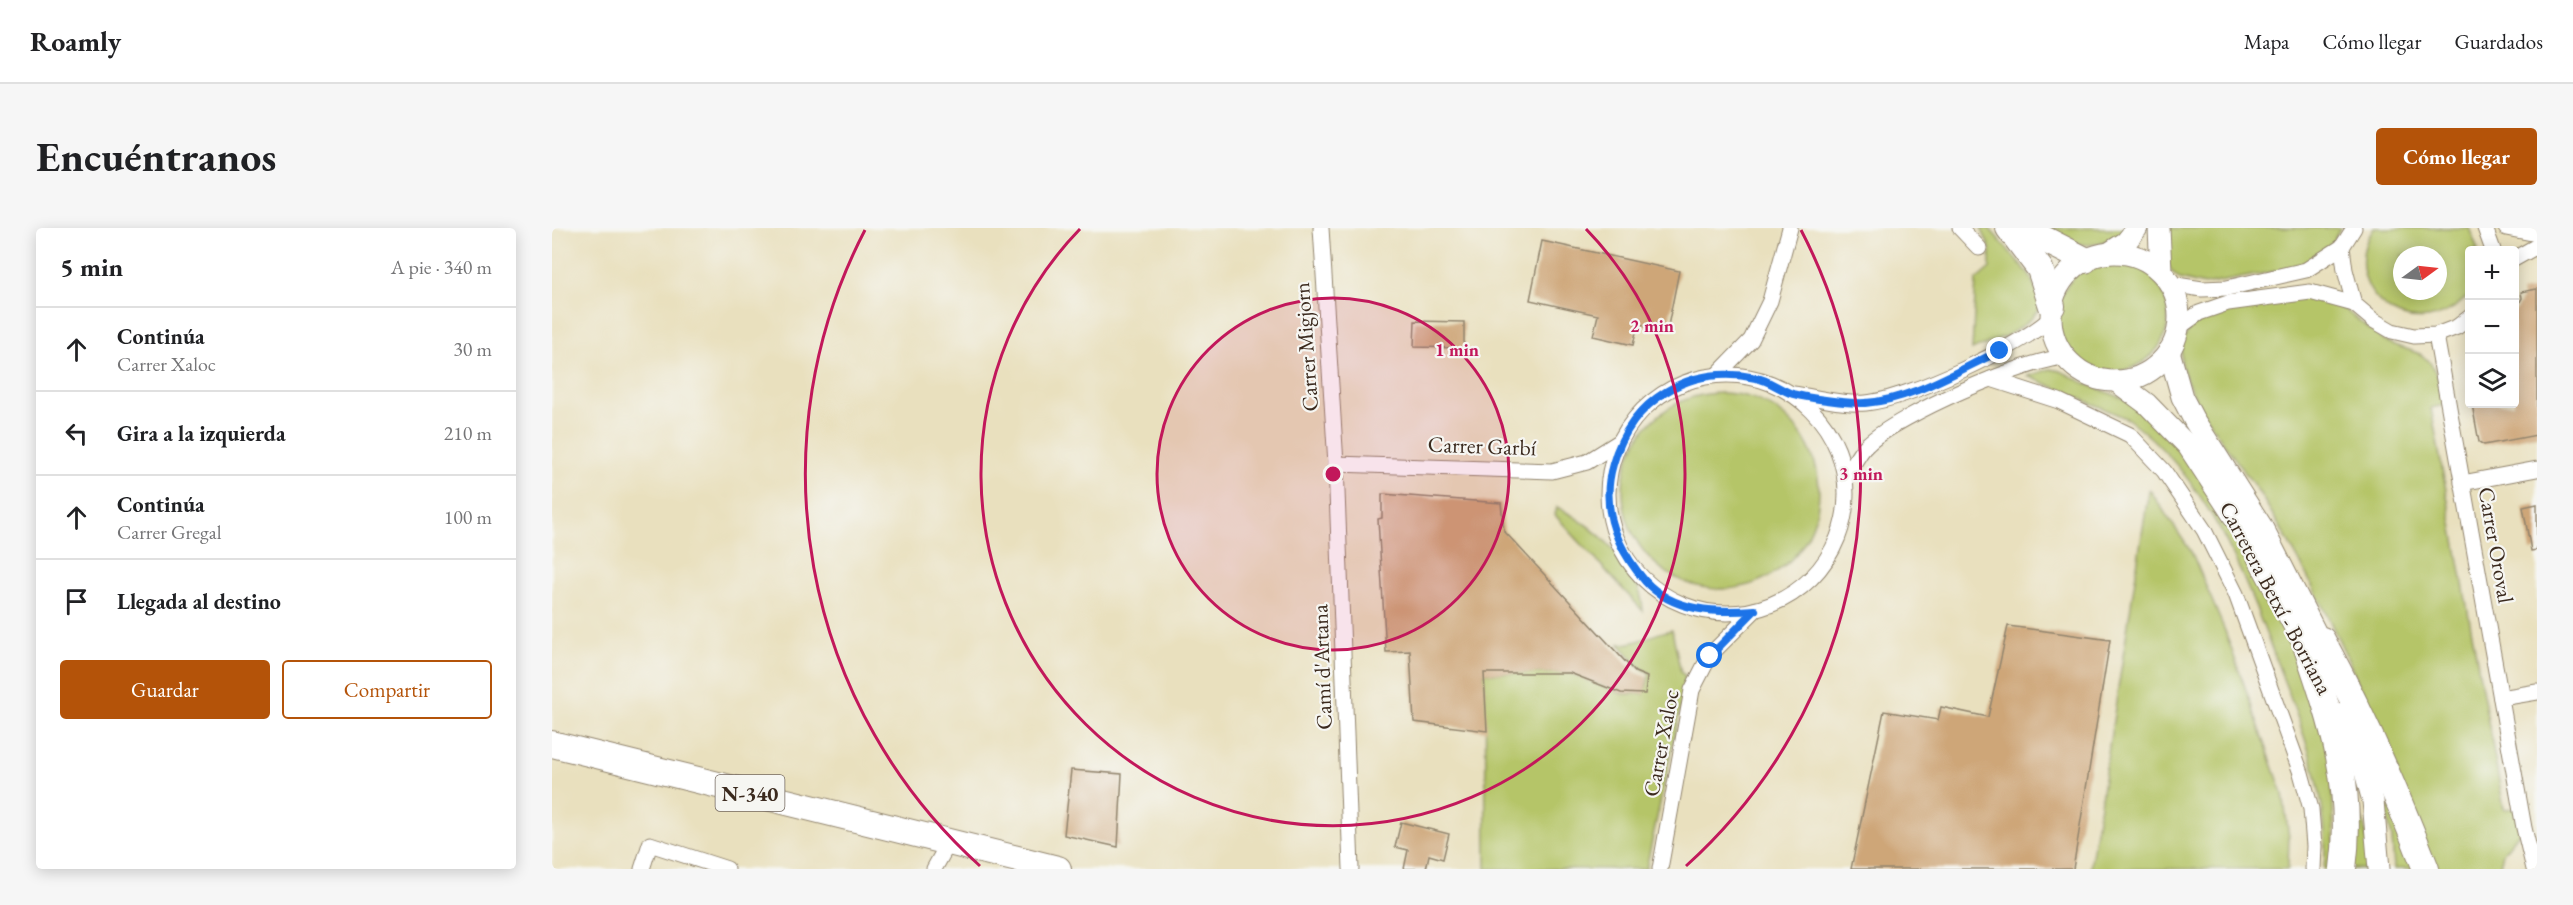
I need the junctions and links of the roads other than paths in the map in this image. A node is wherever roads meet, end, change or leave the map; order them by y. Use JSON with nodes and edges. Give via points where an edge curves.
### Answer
{"nodes":[{"id":1,"x":1321,"y":228,"type":"edge"},
{"id":2,"x":1790,"y":228,"type":"edge"},
{"id":3,"x":1960,"y":228,"type":"edge"},
{"id":4,"x":2009,"y":228,"type":"edge"},
{"id":5,"x":2022,"y":228,"type":"edge"},
{"id":6,"x":2137,"y":228,"type":"edge"},
{"id":7,"x":2159,"y":228,"type":"edge"},
{"id":8,"x":2354,"y":228,"type":"edge"},
{"id":9,"x":2485,"y":228,"type":"edge"},
{"id":10,"x":2506,"y":228,"type":"edge"},
{"id":11,"x":2537,"y":234,"type":"edge"},
{"id":12,"x":2492,"y":246,"type":"edge"},
{"id":13,"x":2537,"y":246,"type":"edge"},
{"id":14,"x":1979,"y":248,"type":"dead end"},
{"id":15,"x":2342,"y":248,"type":"junction"},
{"id":16,"x":2097,"y":256,"type":"junction"},
{"id":17,"x":2519,"y":256,"type":"edge"},
{"id":18,"x":2165,"y":277,"type":"junction"},
{"id":19,"x":2354,"y":303,"type":"junction"},
{"id":20,"x":2051,"y":312,"type":"junction"},
{"id":21,"x":2465,"y":320,"type":"edge"},
{"id":22,"x":2178,"y":328,"type":"junction"},
{"id":23,"x":2436,"y":335,"type":"junction"},
{"id":24,"x":2169,"y":351,"type":"junction"},
{"id":25,"x":2065,"y":357,"type":"junction"},
{"id":26,"x":1718,"y":374,"type":"junction"},
{"id":27,"x":1991,"y":380,"type":"junction"},
{"id":28,"x":2116,"y":381,"type":"junction"},
{"id":29,"x":1793,"y":394,"type":"junction"},
{"id":30,"x":1619,"y":442,"type":"junction"},
{"id":31,"x":1336,"y":464,"type":"junction"},
{"id":32,"x":2537,"y":469,"type":"edge"},
{"id":33,"x":1845,"y":479,"type":"junction"},
{"id":34,"x":2462,"y":483,"type":"junction"},
{"id":35,"x":1755,"y":610,"type":"junction"},
{"id":36,"x":2314,"y":644,"type":"junction"},
{"id":37,"x":2537,"y":692,"type":"edge"},
{"id":38,"x":2501,"y":698,"type":"junction"},
{"id":39,"x":552,"y":744,"type":"edge"},
{"id":40,"x":949,"y":843,"type":"junction"},
{"id":41,"x":2378,"y":860,"type":"edge"},
{"id":42,"x":1043,"y":867,"type":"edge"},
{"id":43,"x":642,"y":869,"type":"edge"},
{"id":44,"x":727,"y":869,"type":"edge"},
{"id":45,"x":934,"y":869,"type":"edge"},
{"id":46,"x":1351,"y":869,"type":"edge"},
{"id":47,"x":1660,"y":869,"type":"edge"},
{"id":48,"x":2313,"y":869,"type":"edge"},
{"id":49,"x":2343,"y":869,"type":"edge"},
{"id":50,"x":2426,"y":869,"type":"edge"},
{"id":51,"x":2534,"y":869,"type":"edge"}],
"edges":[{"from":1,"to":31,"type":"street","name":"Carrer Migjorn"},
{"from":2,"to":26,"type":"street","via":[[1770,301],[1751,340]]},
{"from":3,"to":14,"type":"street"},
{"from":4,"to":20,"type":"highway","via":[[2040,269]]},
{"from":5,"to":16,"type":"highway"},
{"from":6,"to":16,"type":"main road","via":[[2126,242]]},
{"from":7,"to":18,"type":"main road"},
{"from":8,"to":15,"type":"street"},
{"from":9,"to":12,"type":"street"},
{"from":10,"to":11,"type":"street"},
{"from":13,"to":17,"type":"street"},
{"from":15,"to":18,"type":"street","via":[[2306,270],[2227,288],[2202,289]]},
{"from":15,"to":19,"type":"street"},
{"from":16,"to":18,"type":"main road","via":[[2127,254],[2144,260]]},
{"from":16,"to":20,"type":"main road","via":[[2069,271],[2058,287]]},
{"from":18,"to":22,"type":"main road","via":[[2177,304]]},
{"from":19,"to":22,"type":"street","via":[[2310,292],[2240,301],[2215,306]]},
{"from":19,"to":23,"type":"street","via":[[2392,331]]},
{"from":20,"to":25,"type":"main road","via":[[2055,339]]},
{"from":20,"to":29,"type":"street","via":[[2016,343],[1904,395],[1864,403]]},
{"from":21,"to":23,"type":"street"},
{"from":22,"to":24,"type":"main road"},
{"from":23,"to":34,"type":"street","name":"Carrer Oroval"},
{"from":24,"to":28,"type":"main road","via":[[2153,368]]},
{"from":24,"to":36,"type":"main road","name":"Carretera Betxí - Borriana","via":[[2182,397],[2262,527]]},
{"from":25,"to":27,"type":"street","via":[[2032,363]]},
{"from":25,"to":28,"type":"main road","via":[[2088,374]]},
{"from":26,"to":29,"type":"street","via":[[1757,378]]},
{"from":26,"to":30,"type":"street","via":[[1687,381],[1659,395],[1636,416]]},
{"from":27,"to":33,"type":"street","via":[[1914,415],[1867,444]]},
{"from":27,"to":48,"type":"street","via":[[2059,401],[2130,435],[2164,471],[2204,530],[2236,594],[2301,772],[2311,809]]},
{"from":28,"to":36,"type":"main road","name":"Carretera Betxí - Borriana","via":[[2147,404],[2188,446]]},
{"from":29,"to":33,"type":"street","via":[[1818,417],[1836,446]]},
{"from":30,"to":31,"type":"street","name":"Carrer Garbí","via":[[1587,462],[1552,471]]},
{"from":30,"to":35,"type":"street","via":[[1608,479],[1610,518],[1623,553],[1647,583],[1680,604],[1698,609],[1717,613]]},
{"from":31,"to":46,"type":"street","name":"Camí d'Artana"},
{"from":32,"to":34,"type":"street"},
{"from":33,"to":35,"type":"street","via":[[1841,529],[1822,566],[1792,594]]},
{"from":34,"to":38,"type":"street","name":"Carrer Oroval"},
{"from":35,"to":47,"type":"street","name":"Carrer Xaloc","via":[[1710,656],[1692,690]]},
{"from":36,"to":41,"type":"main road","name":"Carretera Betxí - Borriana","via":[[2363,757],[2373,801]]},
{"from":36,"to":49,"type":"highway","via":[[2342,761],[2347,810]]},
{"from":36,"to":50,"type":"highway","via":[[2359,709]]},
{"from":37,"to":38,"type":"street"},
{"from":38,"to":51,"type":"street","name":"Carrer Oroval"},
{"from":39,"to":40,"type":"highway","number":"N-340"},
{"from":40,"to":42,"type":"highway","number":"N-340"},
{"from":40,"to":45,"type":"street"},
{"from":43,"to":44,"type":"street","via":[[650,844]]}]}
